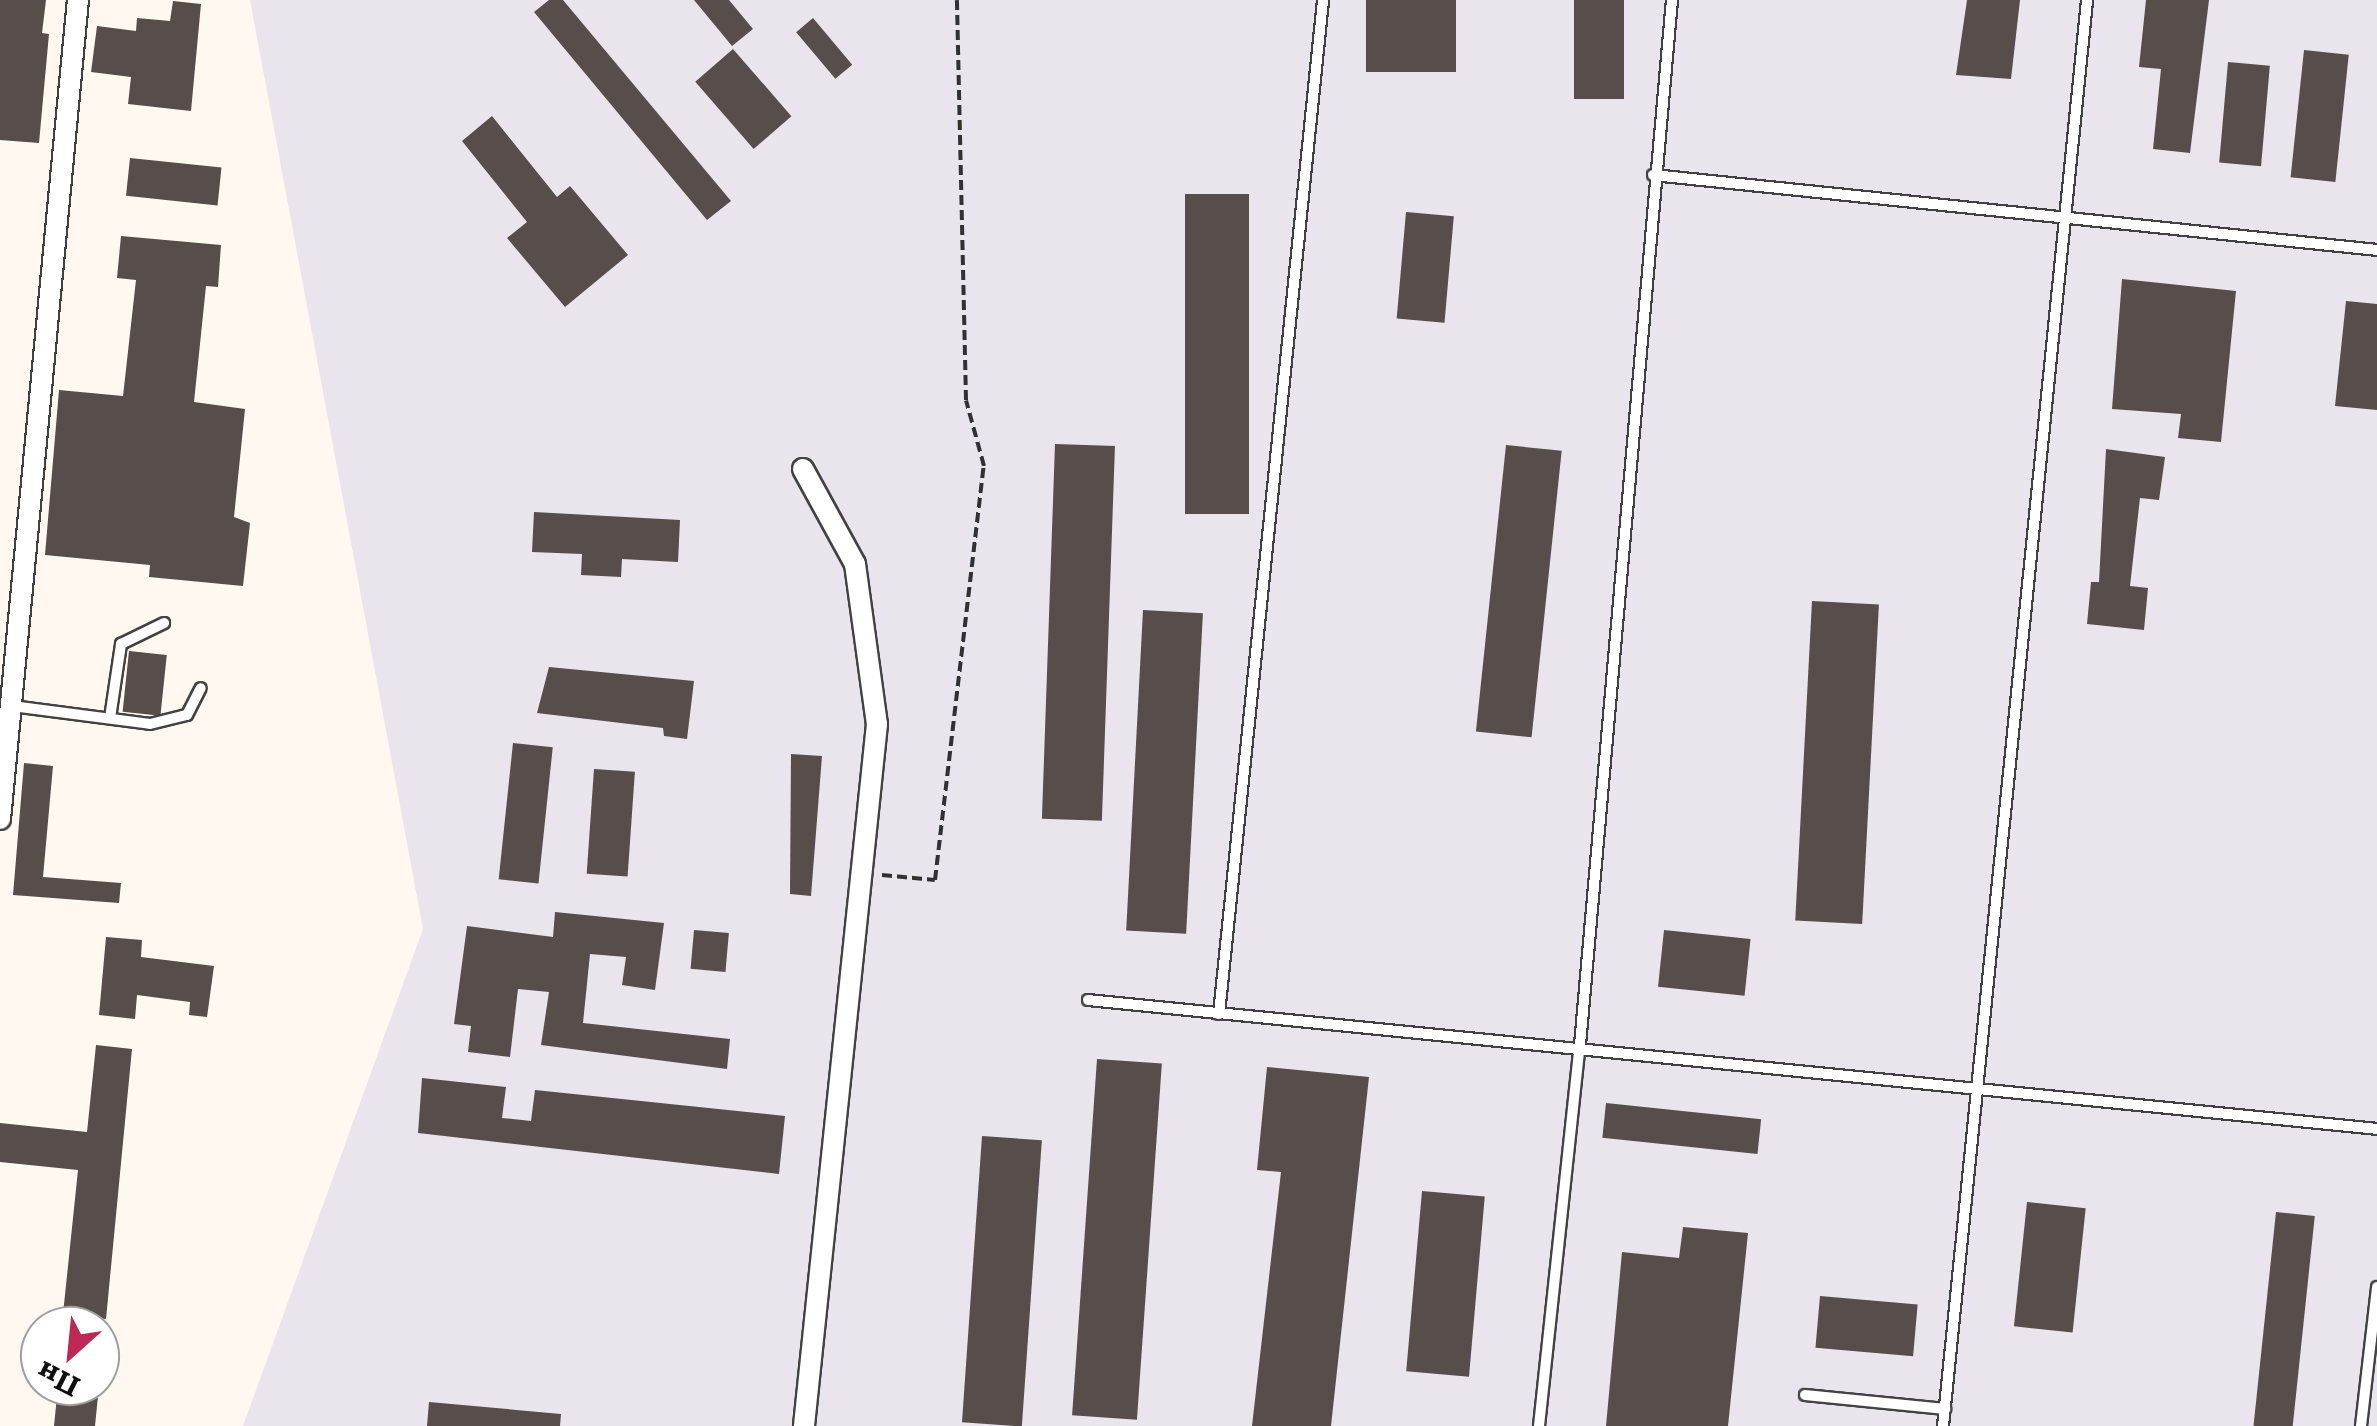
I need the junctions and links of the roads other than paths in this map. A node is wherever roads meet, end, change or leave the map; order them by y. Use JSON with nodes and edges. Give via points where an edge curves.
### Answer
{"nodes":[{"id":1,"x":78,"y":0,"type":"edge"},
{"id":2,"x":1323,"y":0,"type":"edge"},
{"id":3,"x":1672,"y":0,"type":"edge"},
{"id":4,"x":2087,"y":0,"type":"edge"},
{"id":5,"x":1654,"y":174,"type":"junction"},
{"id":6,"x":2065,"y":216,"type":"junction"},
{"id":7,"x":2377,"y":250,"type":"edge"},
{"id":8,"x":804,"y":469,"type":"dead end"},
{"id":9,"x":164,"y":623,"type":"dead end"},
{"id":10,"x":200,"y":688,"type":"dead end"},
{"id":11,"x":10,"y":706,"type":"junction"},
{"id":12,"x":110,"y":718,"type":"junction"},
{"id":13,"x":0,"y":819,"type":"edge"},
{"id":14,"x":1088,"y":1000,"type":"dead end"},
{"id":15,"x":1219,"y":1014,"type":"junction"},
{"id":16,"x":1580,"y":1045,"type":"junction"},
{"id":17,"x":1979,"y":1090,"type":"junction"},
{"id":18,"x":2377,"y":1130,"type":"edge"},
{"id":19,"x":2377,"y":1286,"type":"edge"},
{"id":20,"x":1805,"y":1394,"type":"dead end"},
{"id":21,"x":1945,"y":1410,"type":"junction"},
{"id":22,"x":804,"y":1426,"type":"edge"},
{"id":23,"x":1539,"y":1426,"type":"edge"},
{"id":24,"x":1943,"y":1426,"type":"edge"},
{"id":25,"x":2361,"y":1426,"type":"edge"}],
"edges":[{"from":1,"to":11,"type":"street"},
{"from":2,"to":15,"type":"lane"},
{"from":3,"to":5,"type":"lane"},
{"from":4,"to":6,"type":"lane"},
{"from":5,"to":6,"type":"lane"},
{"from":5,"to":16,"type":"lane"},
{"from":6,"to":7,"type":"lane"},
{"from":6,"to":17,"type":"lane"},
{"from":8,"to":22,"type":"street","via":[[855,564],[877,724]]},
{"from":9,"to":12,"type":"lane","via":[[121,644]]},
{"from":10,"to":12,"type":"lane","via":[[187,715],[150,724]]},
{"from":11,"to":12,"type":"lane"},
{"from":11,"to":13,"type":"street"},
{"from":14,"to":15,"type":"lane"},
{"from":15,"to":16,"type":"lane"},
{"from":16,"to":17,"type":"lane"},
{"from":16,"to":23,"type":"lane"},
{"from":17,"to":18,"type":"lane"},
{"from":17,"to":21,"type":"lane"},
{"from":19,"to":25,"type":"lane"},
{"from":20,"to":21,"type":"lane"},
{"from":21,"to":24,"type":"lane"}]}
